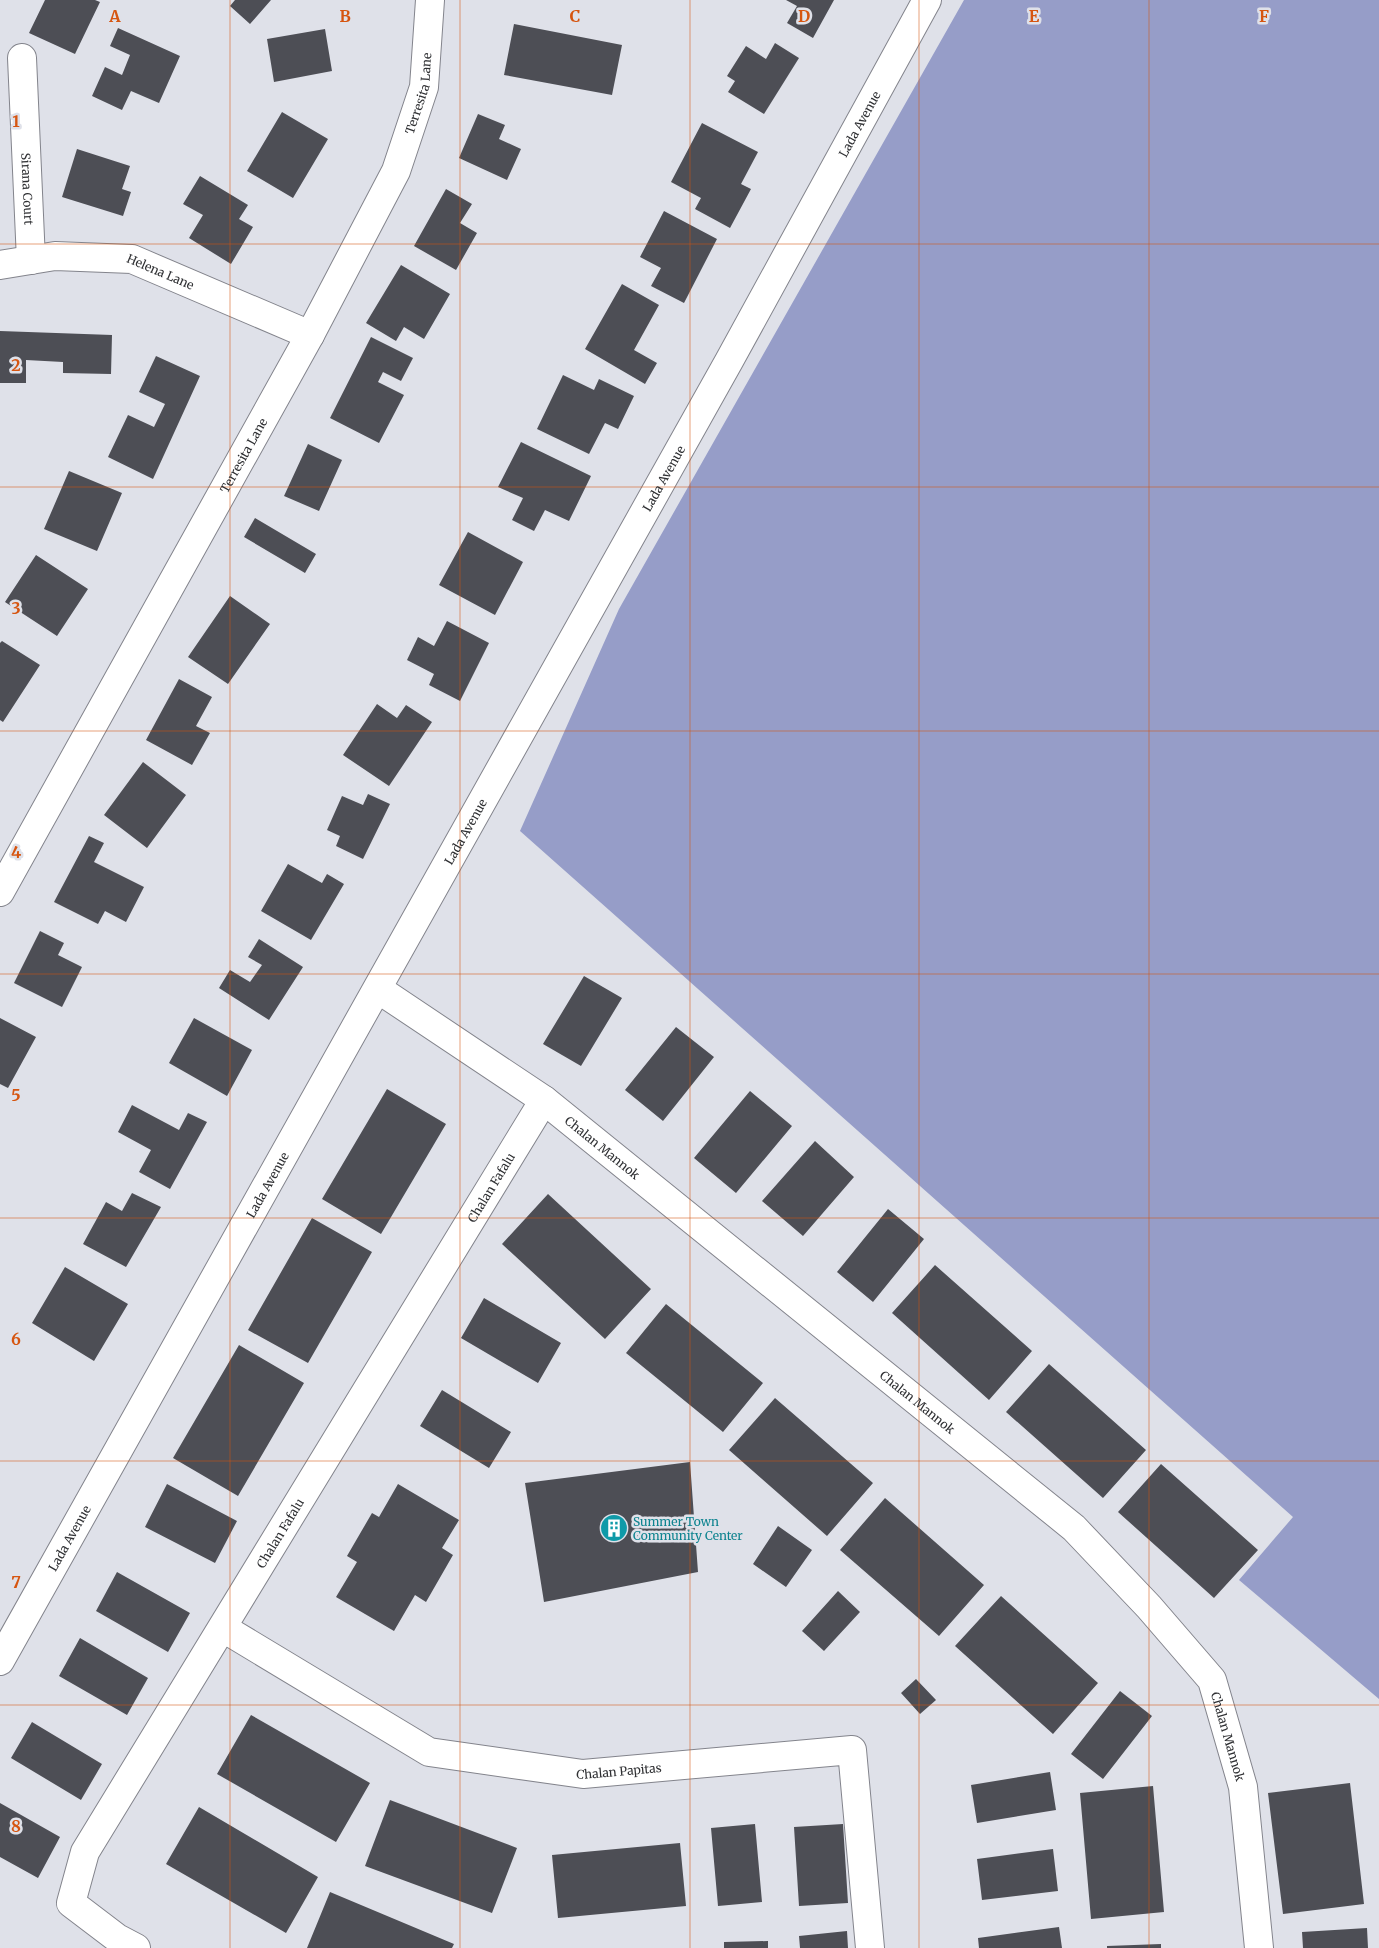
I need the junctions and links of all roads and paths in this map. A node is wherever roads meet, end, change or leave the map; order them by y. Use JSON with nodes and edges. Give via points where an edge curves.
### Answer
{"nodes":[{"id":1,"x":430,"y":0,"type":"edge"},
{"id":2,"x":927,"y":0,"type":"edge"},
{"id":3,"x":22,"y":58,"type":"dead end"},
{"id":4,"x":31,"y":260,"type":"junction"},
{"id":5,"x":0,"y":265,"type":"edge"},
{"id":6,"x":310,"y":335,"type":"junction"},
{"id":7,"x":0,"y":892,"type":"edge"},
{"id":8,"x":378,"y":989,"type":"junction"},
{"id":9,"x":544,"y":1100,"type":"junction"},
{"id":10,"x":9,"y":1622,"type":"edge"},
{"id":11,"x":223,"y":1628,"type":"junction"},
{"id":12,"x":0,"y":1662,"type":"edge"},
{"id":13,"x":136,"y":1948,"type":"edge"},
{"id":14,"x":870,"y":1948,"type":"edge"},
{"id":15,"x":1259,"y":1948,"type":"edge"}],
"edges":[{"from":1,"to":6,"type":"street","name":"Terresita Lane","via":[[424,88],[396,171]]},
{"from":2,"to":8,"type":"street","name":"Lada Avenue"},
{"from":3,"to":4,"type":"street","name":"Sirana Court"},
{"from":4,"to":5,"type":"street","name":"Helena Lane"},
{"from":4,"to":6,"type":"street","name":"Helena Lane","via":[[55,256],[132,259]]},
{"from":6,"to":7,"type":"street","name":"Terresita Lane"},
{"from":8,"to":9,"type":"street","name":"Chalan Mannok"},
{"from":8,"to":10,"type":"street","name":"Lada Avenue"},
{"from":9,"to":11,"type":"street","name":"Chalan Fafalu"},
{"from":9,"to":15,"type":"street","name":"Chalan Mannok","via":[[1074,1528],[1212,1680],[1243,1787]]},
{"from":10,"to":12,"type":"street","name":"Lada Avenue"},
{"from":11,"to":13,"type":"street","name":"Chalan Fafalu","via":[[85,1852],[70,1903]]},
{"from":11,"to":14,"type":"street","name":"Chalan Papitas","via":[[429,1752],[583,1774],[852,1750]]}]}
